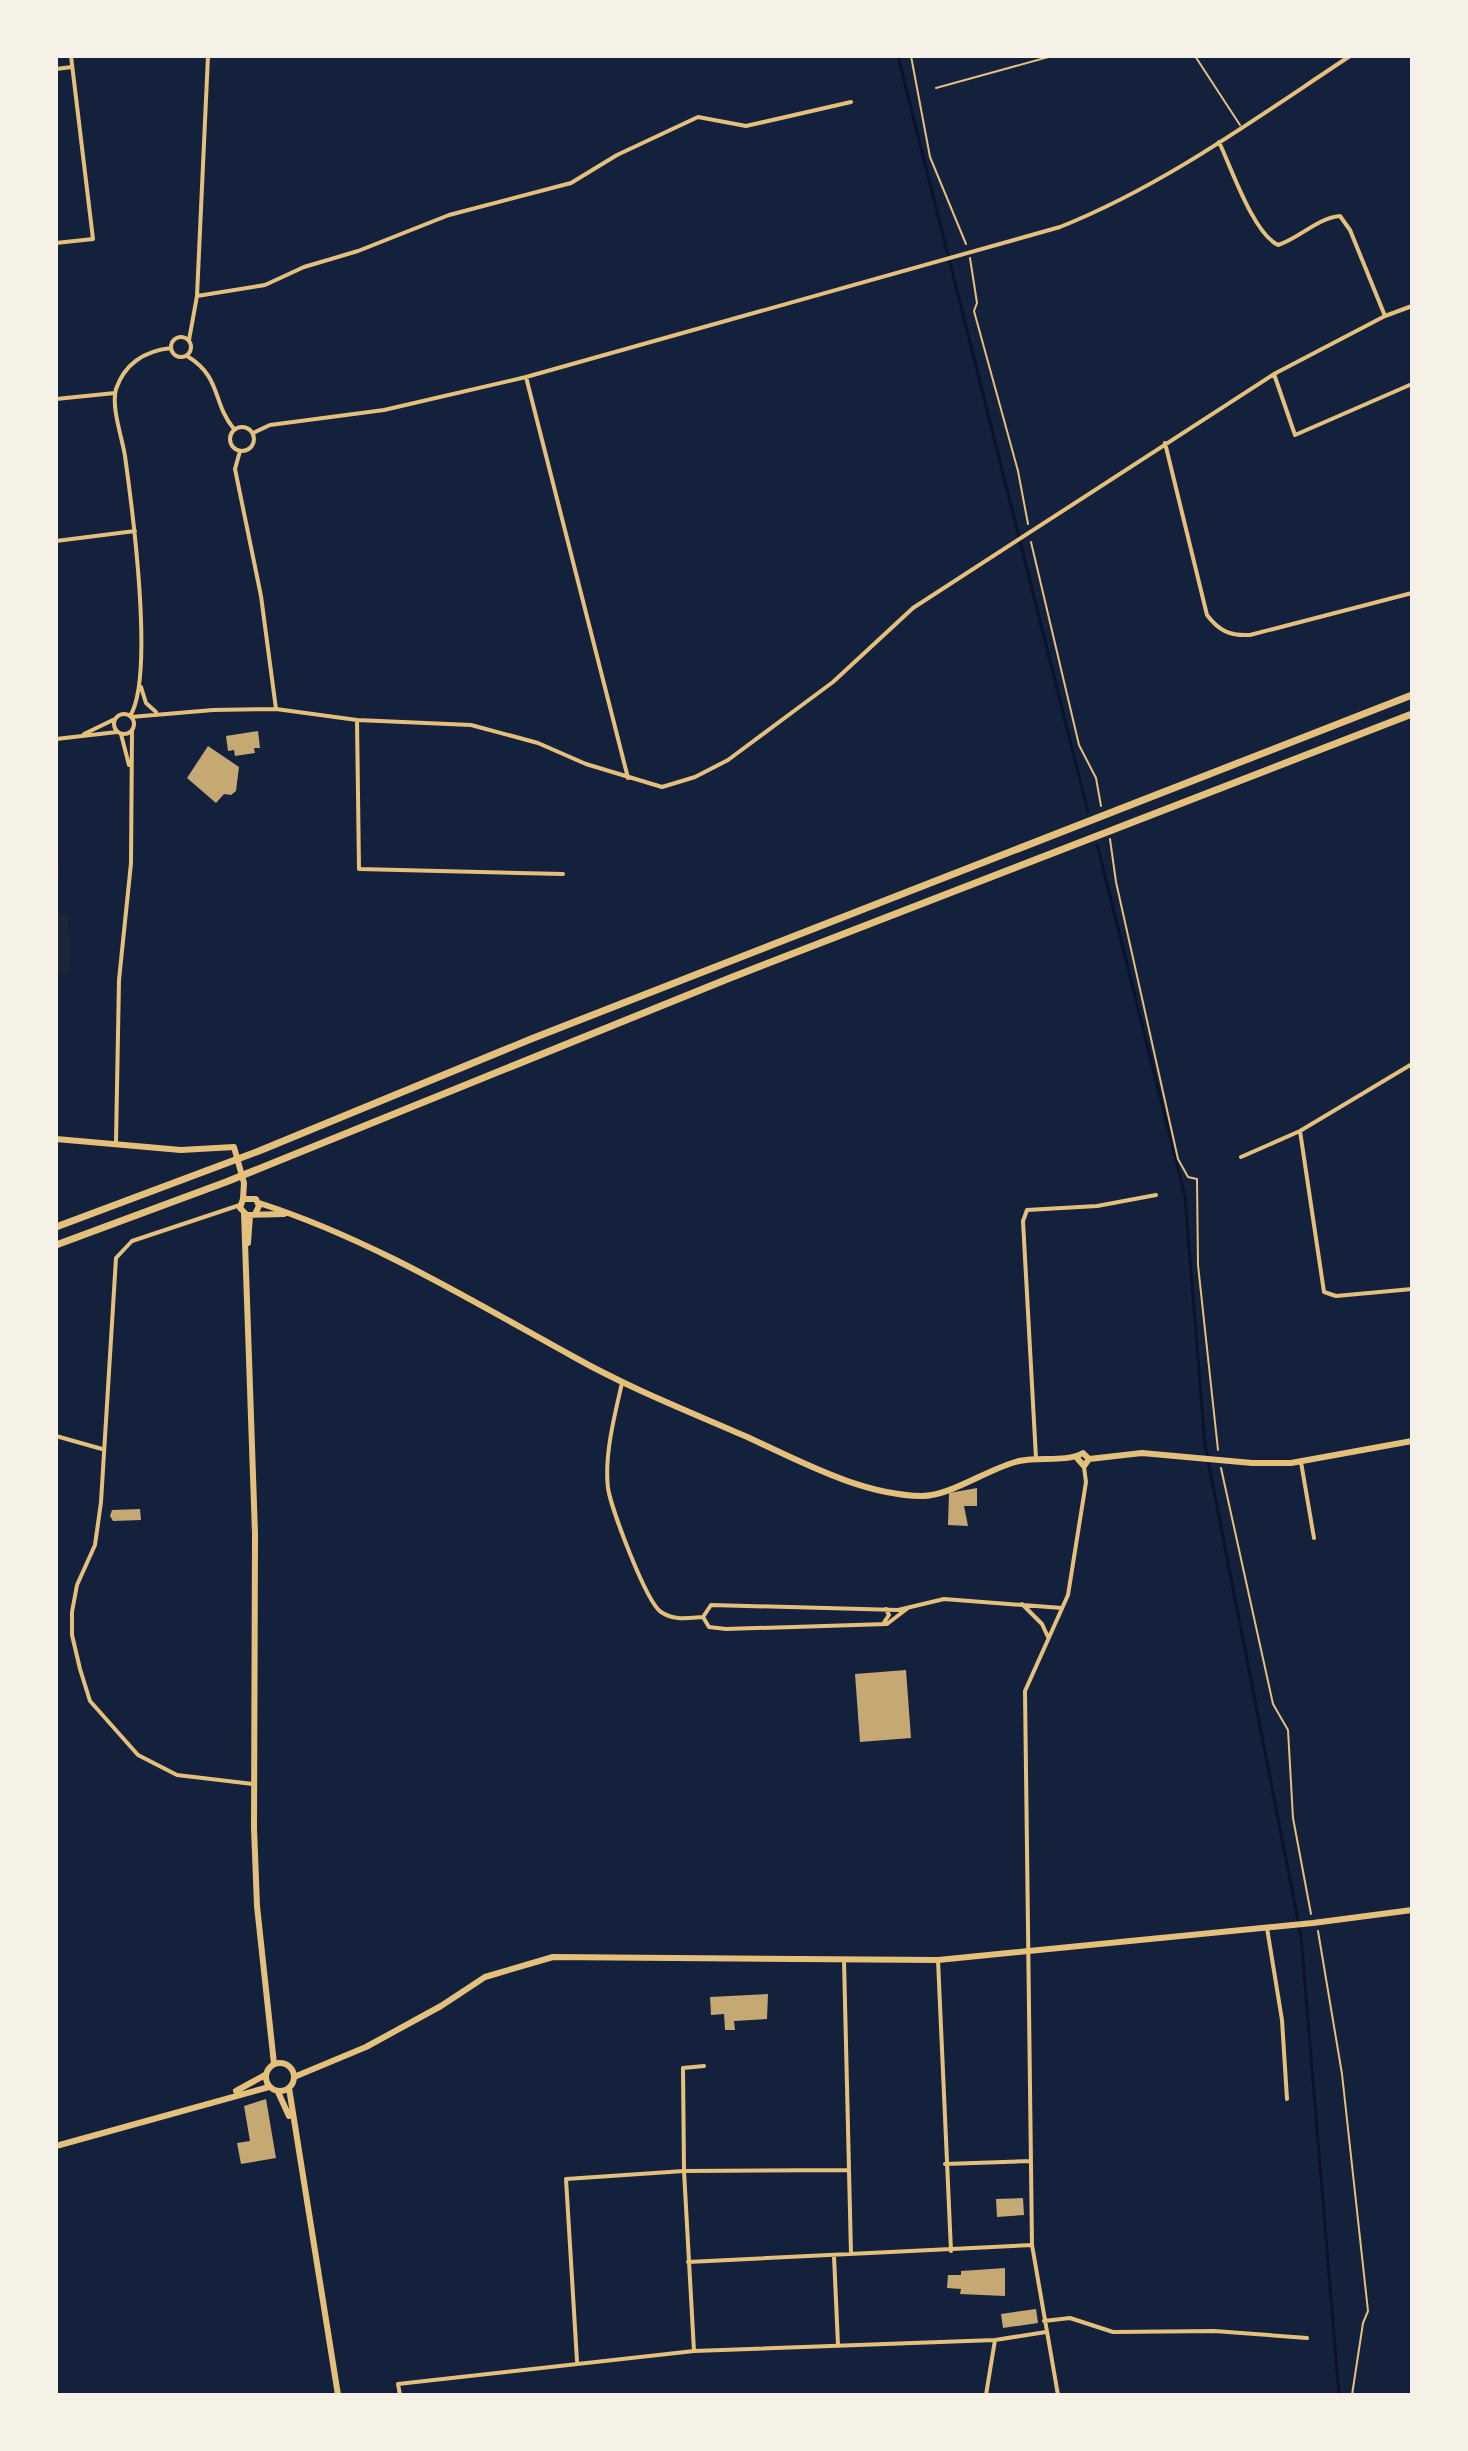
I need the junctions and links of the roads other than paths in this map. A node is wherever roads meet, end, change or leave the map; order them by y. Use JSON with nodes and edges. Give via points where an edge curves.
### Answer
{"nodes":[{"id":1,"x":71,"y":56,"type":"edge"},
{"id":2,"x":208,"y":56,"type":"edge"},
{"id":3,"x":1052,"y":56,"type":"edge"},
{"id":4,"x":1195,"y":56,"type":"edge"},
{"id":5,"x":1350,"y":56,"type":"edge"},
{"id":6,"x":72,"y":67,"type":"junction"},
{"id":7,"x":56,"y":69,"type":"edge"},
{"id":8,"x":936,"y":88,"type":"dead end"},
{"id":9,"x":851,"y":102,"type":"dead end"},
{"id":10,"x":1241,"y":127,"type":"junction"},
{"id":11,"x":1219,"y":142,"type":"junction"},
{"id":12,"x":56,"y":243,"type":"edge"},
{"id":13,"x":197,"y":296,"type":"junction"},
{"id":14,"x":1412,"y":306,"type":"edge"},
{"id":15,"x":1385,"y":316,"type":"junction"},
{"id":16,"x":189,"y":340,"type":"junction"},
{"id":17,"x":171,"y":348,"type":"junction"},
{"id":18,"x":187,"y":356,"type":"junction"},
{"id":19,"x":1274,"y":374,"type":"junction"},
{"id":20,"x":526,"y":377,"type":"junction"},
{"id":21,"x":1412,"y":384,"type":"edge"},
{"id":22,"x":115,"y":393,"type":"junction"},
{"id":23,"x":56,"y":399,"type":"edge"},
{"id":24,"x":234,"y":429,"type":"junction"},
{"id":25,"x":253,"y":433,"type":"junction"},
{"id":26,"x":1165,"y":443,"type":"junction"},
{"id":27,"x":240,"y":451,"type":"junction"},
{"id":28,"x":135,"y":531,"type":"junction"},
{"id":29,"x":56,"y":541,"type":"edge"},
{"id":30,"x":1412,"y":593,"type":"edge"},
{"id":31,"x":140,"y":685,"type":"junction"},
{"id":32,"x":1412,"y":695,"type":"edge"},
{"id":33,"x":276,"y":709,"type":"junction"},
{"id":34,"x":158,"y":714,"type":"junction"},
{"id":35,"x":1412,"y":714,"type":"edge"},
{"id":36,"x":130,"y":716,"type":"junction"},
{"id":37,"x":116,"y":718,"type":"junction"},
{"id":38,"x":357,"y":720,"type":"junction"},
{"id":39,"x":132,"y":730,"type":"junction"},
{"id":40,"x":119,"y":733,"type":"junction"},
{"id":41,"x":81,"y":735,"type":"junction"},
{"id":42,"x":56,"y":739,"type":"edge"},
{"id":43,"x":130,"y":768,"type":"junction"},
{"id":44,"x":628,"y":778,"type":"junction"},
{"id":45,"x":563,"y":874,"type":"dead end"},
{"id":46,"x":1412,"y":1064,"type":"edge"},
{"id":47,"x":1300,"y":1131,"type":"junction"},
{"id":48,"x":56,"y":1139,"type":"edge"},
{"id":49,"x":116,"y":1142,"type":"junction"},
{"id":50,"x":1241,"y":1157,"type":"dead end"},
{"id":51,"x":244,"y":1183,"type":"junction"},
{"id":52,"x":1156,"y":1195,"type":"dead end"},
{"id":53,"x":256,"y":1200,"type":"junction"},
{"id":54,"x":241,"y":1202,"type":"junction"},
{"id":55,"x":287,"y":1213,"type":"junction"},
{"id":56,"x":250,"y":1214,"type":"junction"},
{"id":57,"x":56,"y":1227,"type":"edge"},
{"id":58,"x":56,"y":1245,"type":"edge"},
{"id":59,"x":1412,"y":1289,"type":"edge"},
{"id":60,"x":623,"y":1382,"type":"junction"},
{"id":61,"x":56,"y":1436,"type":"edge"},
{"id":62,"x":1412,"y":1441,"type":"edge"},
{"id":63,"x":102,"y":1449,"type":"junction"},
{"id":64,"x":1036,"y":1458,"type":"junction"},
{"id":65,"x":1077,"y":1458,"type":"junction"},
{"id":66,"x":1089,"y":1459,"type":"junction"},
{"id":67,"x":1301,"y":1462,"type":"junction"},
{"id":68,"x":1084,"y":1466,"type":"junction"},
{"id":69,"x":1314,"y":1538,"type":"dead end"},
{"id":70,"x":1020,"y":1602,"type":"junction"},
{"id":71,"x":910,"y":1607,"type":"junction"},
{"id":72,"x":1062,"y":1608,"type":"junction"},
{"id":73,"x":886,"y":1609,"type":"junction"},
{"id":74,"x":703,"y":1617,"type":"junction"},
{"id":75,"x":883,"y":1624,"type":"junction"},
{"id":76,"x":1048,"y":1637,"type":"junction"},
{"id":77,"x":253,"y":1784,"type":"junction"},
{"id":78,"x":1412,"y":1910,"type":"edge"},
{"id":79,"x":1267,"y":1928,"type":"junction"},
{"id":80,"x":1027,"y":1950,"type":"junction"},
{"id":81,"x":844,"y":1960,"type":"junction"},
{"id":82,"x":938,"y":1960,"type":"junction"},
{"id":83,"x":277,"y":2063,"type":"junction"},
{"id":84,"x":704,"y":2066,"type":"dead end"},
{"id":85,"x":265,"y":2075,"type":"junction"},
{"id":86,"x":294,"y":2077,"type":"junction"},
{"id":87,"x":269,"y":2087,"type":"junction"},
{"id":88,"x":289,"y":2088,"type":"junction"},
{"id":89,"x":278,"y":2092,"type":"junction"},
{"id":90,"x":230,"y":2095,"type":"junction"},
{"id":91,"x":1287,"y":2099,"type":"dead end"},
{"id":92,"x":292,"y":2123,"type":"junction"},
{"id":93,"x":56,"y":2146,"type":"edge"},
{"id":94,"x":1029,"y":2161,"type":"junction"},
{"id":95,"x":945,"y":2164,"type":"junction"},
{"id":96,"x":849,"y":2170,"type":"junction"},
{"id":97,"x":684,"y":2171,"type":"junction"},
{"id":98,"x":1032,"y":2245,"type":"junction"},
{"id":99,"x":951,"y":2251,"type":"junction"},
{"id":100,"x":851,"y":2255,"type":"junction"},
{"id":101,"x":834,"y":2256,"type":"junction"},
{"id":102,"x":688,"y":2262,"type":"junction"},
{"id":103,"x":1044,"y":2321,"type":"junction"},
{"id":104,"x":1046,"y":2332,"type":"junction"},
{"id":105,"x":1307,"y":2338,"type":"dead end"},
{"id":106,"x":995,"y":2340,"type":"junction"},
{"id":107,"x":838,"y":2345,"type":"junction"},
{"id":108,"x":694,"y":2351,"type":"junction"},
{"id":109,"x":577,"y":2361,"type":"junction"},
{"id":110,"x":338,"y":2395,"type":"edge"},
{"id":111,"x":400,"y":2395,"type":"edge"},
{"id":112,"x":986,"y":2395,"type":"edge"},
{"id":113,"x":1058,"y":2395,"type":"edge"}],
"edges":[{"from":1,"to":6,"type":"street"},
{"from":2,"to":13,"type":"street"},
{"from":3,"to":8,"type":"lane"},
{"from":4,"to":10,"type":"lane"},
{"from":5,"to":10,"type":"street"},
{"from":6,"to":7,"type":"street"},
{"from":6,"to":12,"type":"street","via":[[93,239]]},
{"from":9,"to":13,"type":"street","via":[[746,126],[698,117],[562,186],[449,215],[265,285]]},
{"from":10,"to":11,"type":"street"},
{"from":11,"to":15,"type":"street","via":[[1271,242],[1289,242],[1329,217],[1340,216]]},
{"from":11,"to":20,"type":"street","via":[[1108,208],[1060,227]]},
{"from":13,"to":16,"type":"street"},
{"from":14,"to":15,"type":"street"},
{"from":15,"to":19,"type":"street"},
{"from":16,"to":17,"type":"street","via":[[177,338]]},
{"from":16,"to":18,"type":"street"},
{"from":17,"to":18,"type":"street","via":[[176,356]]},
{"from":17,"to":22,"type":"street","via":[[140,356]]},
{"from":18,"to":24,"type":"street","via":[[210,375]]},
{"from":19,"to":21,"type":"street","via":[[1295,435]]},
{"from":19,"to":26,"type":"street"},
{"from":20,"to":25,"type":"street","via":[[384,410],[270,425]]},
{"from":20,"to":44,"type":"street"},
{"from":22,"to":23,"type":"street"},
{"from":22,"to":28,"type":"street"},
{"from":24,"to":25,"type":"street","via":[[244,427]]},
{"from":24,"to":27,"type":"street","via":[[229,440]]},
{"from":25,"to":27,"type":"street","via":[[253,444]]},
{"from":26,"to":30,"type":"street","via":[[1207,615],[1217,629],[1250,635]]},
{"from":26,"to":44,"type":"street","via":[[913,608],[833,682],[728,760],[662,787]]},
{"from":27,"to":33,"type":"street","via":[[235,469],[261,596]]},
{"from":28,"to":29,"type":"street"},
{"from":28,"to":31,"type":"street"},
{"from":31,"to":34,"type":"street","via":[[146,703]]},
{"from":31,"to":36,"type":"street"},
{"from":32,"to":57,"type":"highway"},
{"from":33,"to":34,"type":"street"},
{"from":33,"to":38,"type":"street"},
{"from":34,"to":36,"type":"street"},
{"from":35,"to":58,"type":"highway"},
{"from":36,"to":37,"type":"street"},
{"from":36,"to":39,"type":"street"},
{"from":37,"to":40,"type":"street"},
{"from":37,"to":41,"type":"street"},
{"from":38,"to":44,"type":"street","via":[[471,725],[538,743]]},
{"from":38,"to":45,"type":"street","via":[[359,869]]},
{"from":39,"to":40,"type":"street"},
{"from":39,"to":43,"type":"street"},
{"from":40,"to":41,"type":"street"},
{"from":40,"to":43,"type":"street"},
{"from":41,"to":42,"type":"street"},
{"from":43,"to":49,"type":"street","via":[[131,863],[119,980]]},
{"from":46,"to":47,"type":"street"},
{"from":47,"to":50,"type":"street"},
{"from":47,"to":59,"type":"street","via":[[1324,1292],[1336,1296]]},
{"from":48,"to":49,"type":"street"},
{"from":49,"to":51,"type":"street","via":[[181,1150],[234,1147]]},
{"from":51,"to":53,"type":"street"},
{"from":51,"to":54,"type":"street"},
{"from":52,"to":64,"type":"street","via":[[1097,1206],[1027,1210],[1023,1221]]},
{"from":53,"to":54,"type":"street"},
{"from":53,"to":55,"type":"street"},
{"from":53,"to":56,"type":"street"},
{"from":54,"to":56,"type":"street"},
{"from":54,"to":63,"type":"street","via":[[132,1241],[119,1251]]},
{"from":55,"to":56,"type":"street"},
{"from":55,"to":60,"type":"street","via":[[422,1272]]},
{"from":56,"to":77,"type":"street"},
{"from":60,"to":64,"type":"street","via":[[819,1469],[908,1494],[939,1493],[991,1469]]},
{"from":60,"to":74,"type":"street","via":[[609,1464],[613,1507],[651,1603],[670,1617]]},
{"from":61,"to":63,"type":"street"},
{"from":62,"to":67,"type":"street"},
{"from":63,"to":77,"type":"street","via":[[95,1545],[77,1585],[72,1612],[72,1635],[90,1701],[138,1755],[177,1775]]},
{"from":64,"to":65,"type":"street"},
{"from":65,"to":66,"type":"street","via":[[1083,1453]]},
{"from":65,"to":68,"type":"street"},
{"from":66,"to":67,"type":"street","via":[[1142,1453]]},
{"from":66,"to":68,"type":"street"},
{"from":67,"to":69,"type":"street"},
{"from":68,"to":72,"type":"street","via":[[1081,1519]]},
{"from":70,"to":71,"type":"street","via":[[944,1599]]},
{"from":70,"to":72,"type":"street"},
{"from":70,"to":76,"type":"street"},
{"from":71,"to":73,"type":"street"},
{"from":71,"to":75,"type":"street"},
{"from":72,"to":76,"type":"street"},
{"from":73,"to":74,"type":"street","via":[[726,1604],[711,1605]]},
{"from":73,"to":75,"type":"street","via":[[889,1615]]},
{"from":74,"to":75,"type":"street","via":[[709,1627],[726,1629]]},
{"from":76,"to":80,"type":"street","via":[[1025,1691]]},
{"from":77,"to":83,"type":"street","via":[[257,1906]]},
{"from":78,"to":79,"type":"street"},
{"from":79,"to":80,"type":"street"},
{"from":79,"to":91,"type":"street","via":[[1282,2020]]},
{"from":80,"to":82,"type":"street"},
{"from":80,"to":94,"type":"street"},
{"from":81,"to":82,"type":"street"},
{"from":81,"to":86,"type":"street","via":[[553,1957],[526,1962],[485,1977],[366,2047]]},
{"from":81,"to":96,"type":"street"},
{"from":82,"to":95,"type":"street"},
{"from":83,"to":85,"type":"street"},
{"from":83,"to":86,"type":"street","via":[[288,2065]]},
{"from":84,"to":97,"type":"street","via":[[683,2068]]},
{"from":85,"to":87,"type":"street"},
{"from":85,"to":90,"type":"street"},
{"from":86,"to":88,"type":"street"},
{"from":87,"to":89,"type":"street"},
{"from":87,"to":90,"type":"street"},
{"from":88,"to":89,"type":"street"},
{"from":88,"to":92,"type":"street"},
{"from":89,"to":92,"type":"street"},
{"from":90,"to":93,"type":"street"},
{"from":92,"to":110,"type":"street"},
{"from":94,"to":95,"type":"street"},
{"from":94,"to":98,"type":"street"},
{"from":95,"to":99,"type":"street"},
{"from":96,"to":97,"type":"street"},
{"from":96,"to":100,"type":"street"},
{"from":97,"to":102,"type":"street"},
{"from":97,"to":109,"type":"street","via":[[566,2179]]},
{"from":98,"to":99,"type":"street"},
{"from":98,"to":103,"type":"street"},
{"from":99,"to":100,"type":"street"},
{"from":100,"to":101,"type":"street"},
{"from":101,"to":102,"type":"street"},
{"from":101,"to":107,"type":"street"},
{"from":102,"to":108,"type":"street"},
{"from":103,"to":104,"type":"street"},
{"from":103,"to":105,"type":"street","via":[[1070,2318],[1113,2332],[1214,2331]]},
{"from":104,"to":106,"type":"street"},
{"from":104,"to":113,"type":"street"},
{"from":106,"to":107,"type":"street"},
{"from":106,"to":112,"type":"street"},
{"from":107,"to":108,"type":"street"},
{"from":108,"to":109,"type":"street"},
{"from":109,"to":111,"type":"street","via":[[398,2384]]}]}
